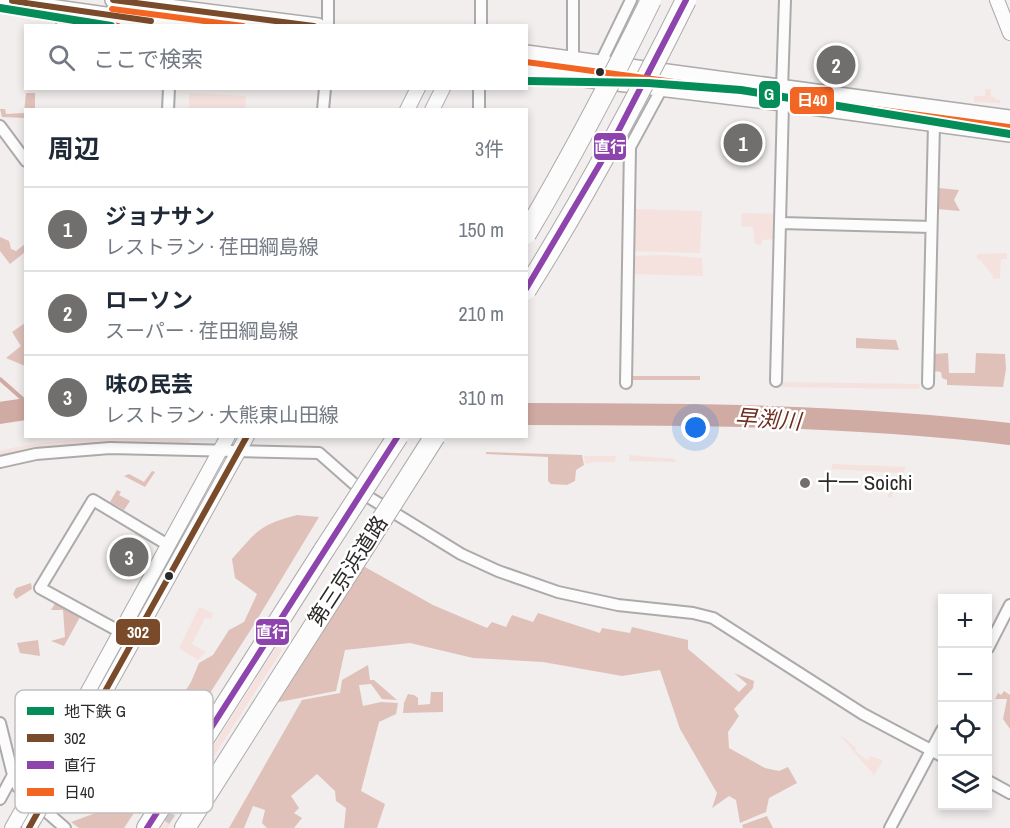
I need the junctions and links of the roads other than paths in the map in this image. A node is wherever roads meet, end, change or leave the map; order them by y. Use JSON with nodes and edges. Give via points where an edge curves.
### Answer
{"nodes":[{"id":1,"x":1,"y":0,"type":"edge"},
{"id":2,"x":113,"y":0,"type":"edge"},
{"id":3,"x":328,"y":0,"type":"edge"},
{"id":4,"x":481,"y":0,"type":"edge"},
{"id":5,"x":573,"y":0,"type":"edge"},
{"id":6,"x":633,"y":0,"type":"edge"},
{"id":7,"x":651,"y":0,"type":"edge"},
{"id":8,"x":686,"y":0,"type":"edge"},
{"id":9,"x":785,"y":0,"type":"edge"},
{"id":10,"x":996,"y":0,"type":"edge"},
{"id":11,"x":173,"y":4,"type":"edge"},
{"id":12,"x":64,"y":8,"type":"junction"},
{"id":13,"x":62,"y":24,"type":"edge"},
{"id":14,"x":170,"y":24,"type":"edge"},
{"id":15,"x":305,"y":24,"type":"edge"},
{"id":16,"x":328,"y":24,"type":"edge"},
{"id":17,"x":481,"y":24,"type":"edge"},
{"id":18,"x":1010,"y":33,"type":"edge"},
{"id":19,"x":528,"y":53,"type":"edge"},
{"id":20,"x":573,"y":60,"type":"junction"},
{"id":21,"x":600,"y":64,"type":"junction"},
{"id":22,"x":630,"y":68,"type":"junction"},
{"id":23,"x":528,"y":72,"type":"edge"},
{"id":24,"x":662,"y":88,"type":"junction"},
{"id":25,"x":169,"y":90,"type":"edge"},
{"id":26,"x":325,"y":90,"type":"edge"},
{"id":27,"x":417,"y":90,"type":"edge"},
{"id":28,"x":442,"y":90,"type":"edge"},
{"id":29,"x":479,"y":90,"type":"edge"},
{"id":30,"x":782,"y":96,"type":"junction"},
{"id":31,"x":168,"y":108,"type":"edge"},
{"id":32,"x":323,"y":108,"type":"edge"},
{"id":33,"x":408,"y":108,"type":"edge"},
{"id":34,"x":433,"y":108,"type":"edge"},
{"id":35,"x":479,"y":108,"type":"edge"},
{"id":36,"x":1010,"y":118,"type":"edge"},
{"id":37,"x":934,"y":123,"type":"junction"},
{"id":38,"x":0,"y":126,"type":"edge"},
{"id":39,"x":1010,"y":134,"type":"edge"},
{"id":40,"x":24,"y":158,"type":"edge"},
{"id":41,"x":781,"y":223,"type":"junction"},
{"id":42,"x":932,"y":227,"type":"junction"},
{"id":43,"x":528,"y":230,"type":"edge"},
{"id":44,"x":528,"y":287,"type":"edge"},
{"id":45,"x":776,"y":381,"type":"dead end"},
{"id":46,"x":626,"y":383,"type":"dead end"},
{"id":47,"x":928,"y":383,"type":"dead end"},
{"id":48,"x":227,"y":438,"type":"edge"},
{"id":49,"x":246,"y":438,"type":"edge"},
{"id":50,"x":397,"y":438,"type":"edge"},
{"id":51,"x":434,"y":438,"type":"edge"},
{"id":52,"x":240,"y":451,"type":"junction"},
{"id":53,"x":219,"y":452,"type":"junction"},
{"id":54,"x":0,"y":462,"type":"edge"},
{"id":55,"x":168,"y":545,"type":"junction"},
{"id":56,"x":1010,"y":605,"type":"edge"},
{"id":57,"x":121,"y":632,"type":"junction"},
{"id":58,"x":134,"y":639,"type":"junction"},
{"id":59,"x":992,"y":639,"type":"edge"},
{"id":60,"x":89,"y":690,"type":"edge"},
{"id":61,"x":106,"y":690,"type":"edge"},
{"id":62,"x":0,"y":723,"type":"edge"},
{"id":63,"x":213,"y":724,"type":"edge"},
{"id":64,"x":938,"y":738,"type":"edge"},
{"id":65,"x":932,"y":750,"type":"junction"},
{"id":66,"x":938,"y":754,"type":"edge"},
{"id":67,"x":13,"y":775,"type":"junction"},
{"id":68,"x":15,"y":779,"type":"edge"},
{"id":69,"x":213,"y":784,"type":"edge"},
{"id":70,"x":992,"y":784,"type":"edge"},
{"id":71,"x":1010,"y":793,"type":"edge"},
{"id":72,"x":0,"y":799,"type":"edge"},
{"id":73,"x":20,"y":813,"type":"edge"},
{"id":74,"x":157,"y":813,"type":"edge"},
{"id":75,"x":195,"y":813,"type":"edge"},
{"id":76,"x":12,"y":828,"type":"edge"},
{"id":77,"x":147,"y":828,"type":"edge"},
{"id":78,"x":185,"y":828,"type":"edge"},
{"id":79,"x":890,"y":828,"type":"edge"}],
"edges":[{"from":1,"to":12,"type":"main road"},
{"from":2,"to":11,"type":"main road"},
{"from":3,"to":16,"type":"street"},
{"from":4,"to":17,"type":"street"},
{"from":5,"to":20,"type":"street"},
{"from":6,"to":21,"type":"street"},
{"from":6,"to":22,"type":"street"},
{"from":7,"to":43,"type":"highway","bridge":true},
{"from":8,"to":44,"type":"highway","bridge":true,"via":[[596,174]]},
{"from":9,"to":30,"type":"street"},
{"from":10,"to":18,"type":"street"},
{"from":11,"to":15,"type":"main road"},
{"from":12,"to":13,"type":"street"},
{"from":12,"to":14,"type":"main road"},
{"from":19,"to":20,"type":"main road"},
{"from":20,"to":21,"type":"main road"},
{"from":21,"to":22,"type":"main road"},
{"from":22,"to":30,"type":"main road"},
{"from":23,"to":24,"type":"main road"},
{"from":24,"to":30,"type":"main road"},
{"from":24,"to":46,"type":"street","via":[[630,147]]},
{"from":25,"to":31,"type":"street"},
{"from":26,"to":32,"type":"street"},
{"from":27,"to":33,"type":"street"},
{"from":28,"to":34,"type":"street"},
{"from":29,"to":35,"type":"street"},
{"from":30,"to":36,"type":"main road"},
{"from":30,"to":37,"type":"main road"},
{"from":30,"to":41,"type":"street"},
{"from":37,"to":39,"type":"main road"},
{"from":37,"to":42,"type":"street"},
{"from":38,"to":40,"type":"street"},
{"from":41,"to":42,"type":"street"},
{"from":41,"to":45,"type":"street"},
{"from":42,"to":47,"type":"street"},
{"from":48,"to":53,"type":"street"},
{"from":49,"to":52,"type":"street"},
{"from":50,"to":63,"type":"highway","name":"第三京浜道路","bridge":true},
{"from":51,"to":69,"type":"highway","name":"第三京浜道路","bridge":true},
{"from":52,"to":53,"type":"street"},
{"from":52,"to":58,"type":"street"},
{"from":52,"to":65,"type":"street","via":[[319,453],[370,498],[461,554],[498,571],[558,592],[712,618],[863,714]]},
{"from":53,"to":54,"type":"street","via":[[110,448],[36,454]]},
{"from":53,"to":55,"type":"street"},
{"from":55,"to":57,"type":"street"},
{"from":55,"to":57,"type":"street","via":[[93,500],[40,588]]},
{"from":56,"to":59,"type":"street"},
{"from":57,"to":58,"type":"street"},
{"from":57,"to":60,"type":"street","bridge":true},
{"from":58,"to":61,"type":"street"},
{"from":62,"to":67,"type":"street"},
{"from":64,"to":65,"type":"street"},
{"from":65,"to":66,"type":"street"},
{"from":65,"to":79,"type":"street"},
{"from":67,"to":68,"type":"street"},
{"from":67,"to":72,"type":"street"},
{"from":70,"to":71,"type":"street"},
{"from":73,"to":76,"type":"street","bridge":true},
{"from":74,"to":77,"type":"highway","name":"第三京浜道路","bridge":true},
{"from":75,"to":78,"type":"highway","name":"第三京浜道路","bridge":true}]}
